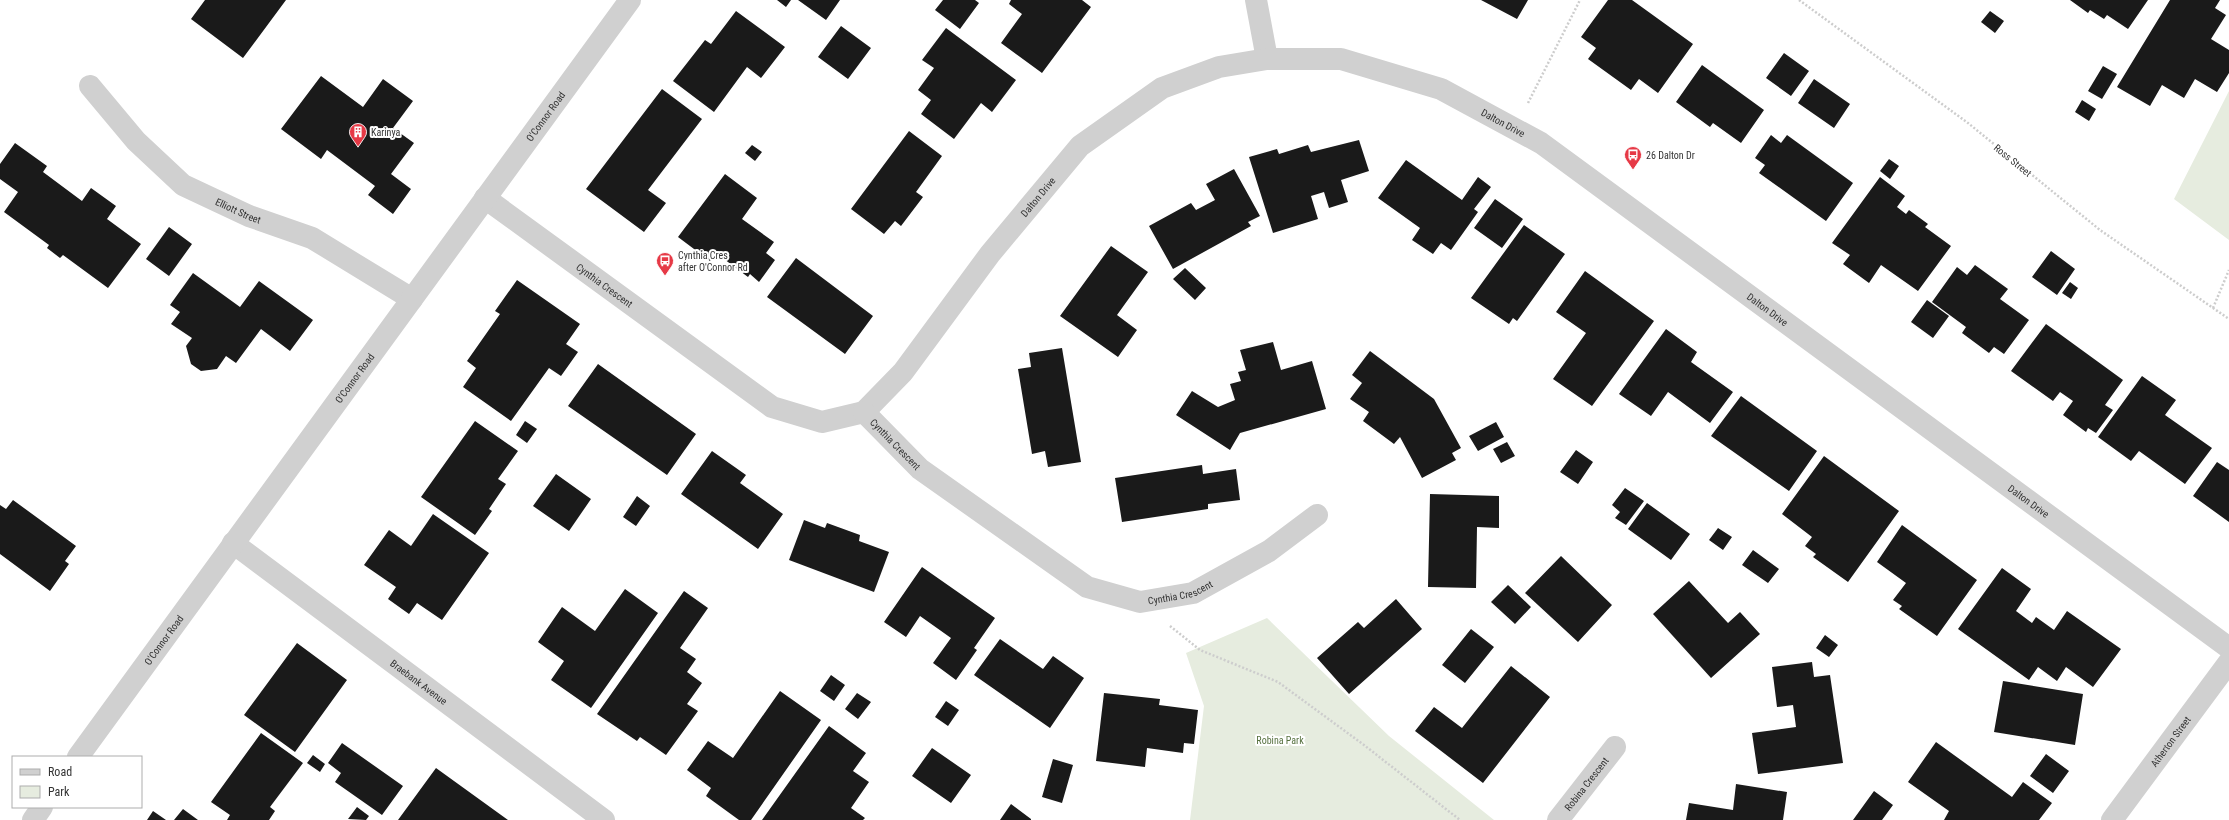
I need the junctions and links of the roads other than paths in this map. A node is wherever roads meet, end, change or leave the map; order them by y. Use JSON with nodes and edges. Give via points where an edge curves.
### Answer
{"nodes":[{"id":1,"x":630,"y":0,"type":"edge"},
{"id":2,"x":1256,"y":0,"type":"edge"},
{"id":3,"x":1267,"y":59,"type":"junction"},
{"id":4,"x":90,"y":86,"type":"dead end"},
{"id":5,"x":485,"y":198,"type":"junction"},
{"id":6,"x":412,"y":299,"type":"junction"},
{"id":7,"x":864,"y":412,"type":"junction"},
{"id":8,"x":1317,"y":515,"type":"dead end"},
{"id":9,"x":233,"y":544,"type":"junction"},
{"id":10,"x":2229,"y":648,"type":"edge"},
{"id":11,"x":2229,"y":662,"type":"edge"},
{"id":12,"x":1615,"y":747,"type":"dead end"},
{"id":13,"x":79,"y":756,"type":"edge"},
{"id":14,"x":41,"y":808,"type":"edge"},
{"id":15,"x":33,"y":820,"type":"edge"},
{"id":16,"x":604,"y":820,"type":"edge"},
{"id":17,"x":1558,"y":820,"type":"edge"},
{"id":18,"x":2112,"y":820,"type":"edge"}],
"edges":[{"from":1,"to":5,"type":"street","name":"O'Connor Road"},
{"from":2,"to":3,"type":"street"},
{"from":3,"to":7,"type":"street","name":"Dalton Drive","via":[[1218,67],[1162,88],[1080,146],[990,254],[903,372]]},
{"from":3,"to":10,"type":"street","name":"Dalton Drive","via":[[1341,59],[1441,88],[1541,143]]},
{"from":4,"to":6,"type":"street","name":"Elliott Street","via":[[136,141],[183,185],[248,216],[312,238]]},
{"from":5,"to":6,"type":"street","name":"O'Connor Road"},
{"from":5,"to":7,"type":"street","name":"Cynthia Crescent","via":[[772,407],[822,422]]},
{"from":6,"to":9,"type":"street","name":"O'Connor Road"},
{"from":7,"to":8,"type":"street","name":"Cynthia Crescent","via":[[920,469],[1087,587],[1140,602],[1193,593],[1269,551]]},
{"from":9,"to":13,"type":"street","name":"O'Connor Road"},
{"from":9,"to":16,"type":"street","name":"Braebank Avenue"},
{"from":11,"to":18,"type":"street","name":"Atherton Street"},
{"from":12,"to":17,"type":"street","name":"Robina Crescent"},
{"from":14,"to":15,"type":"street"}]}
